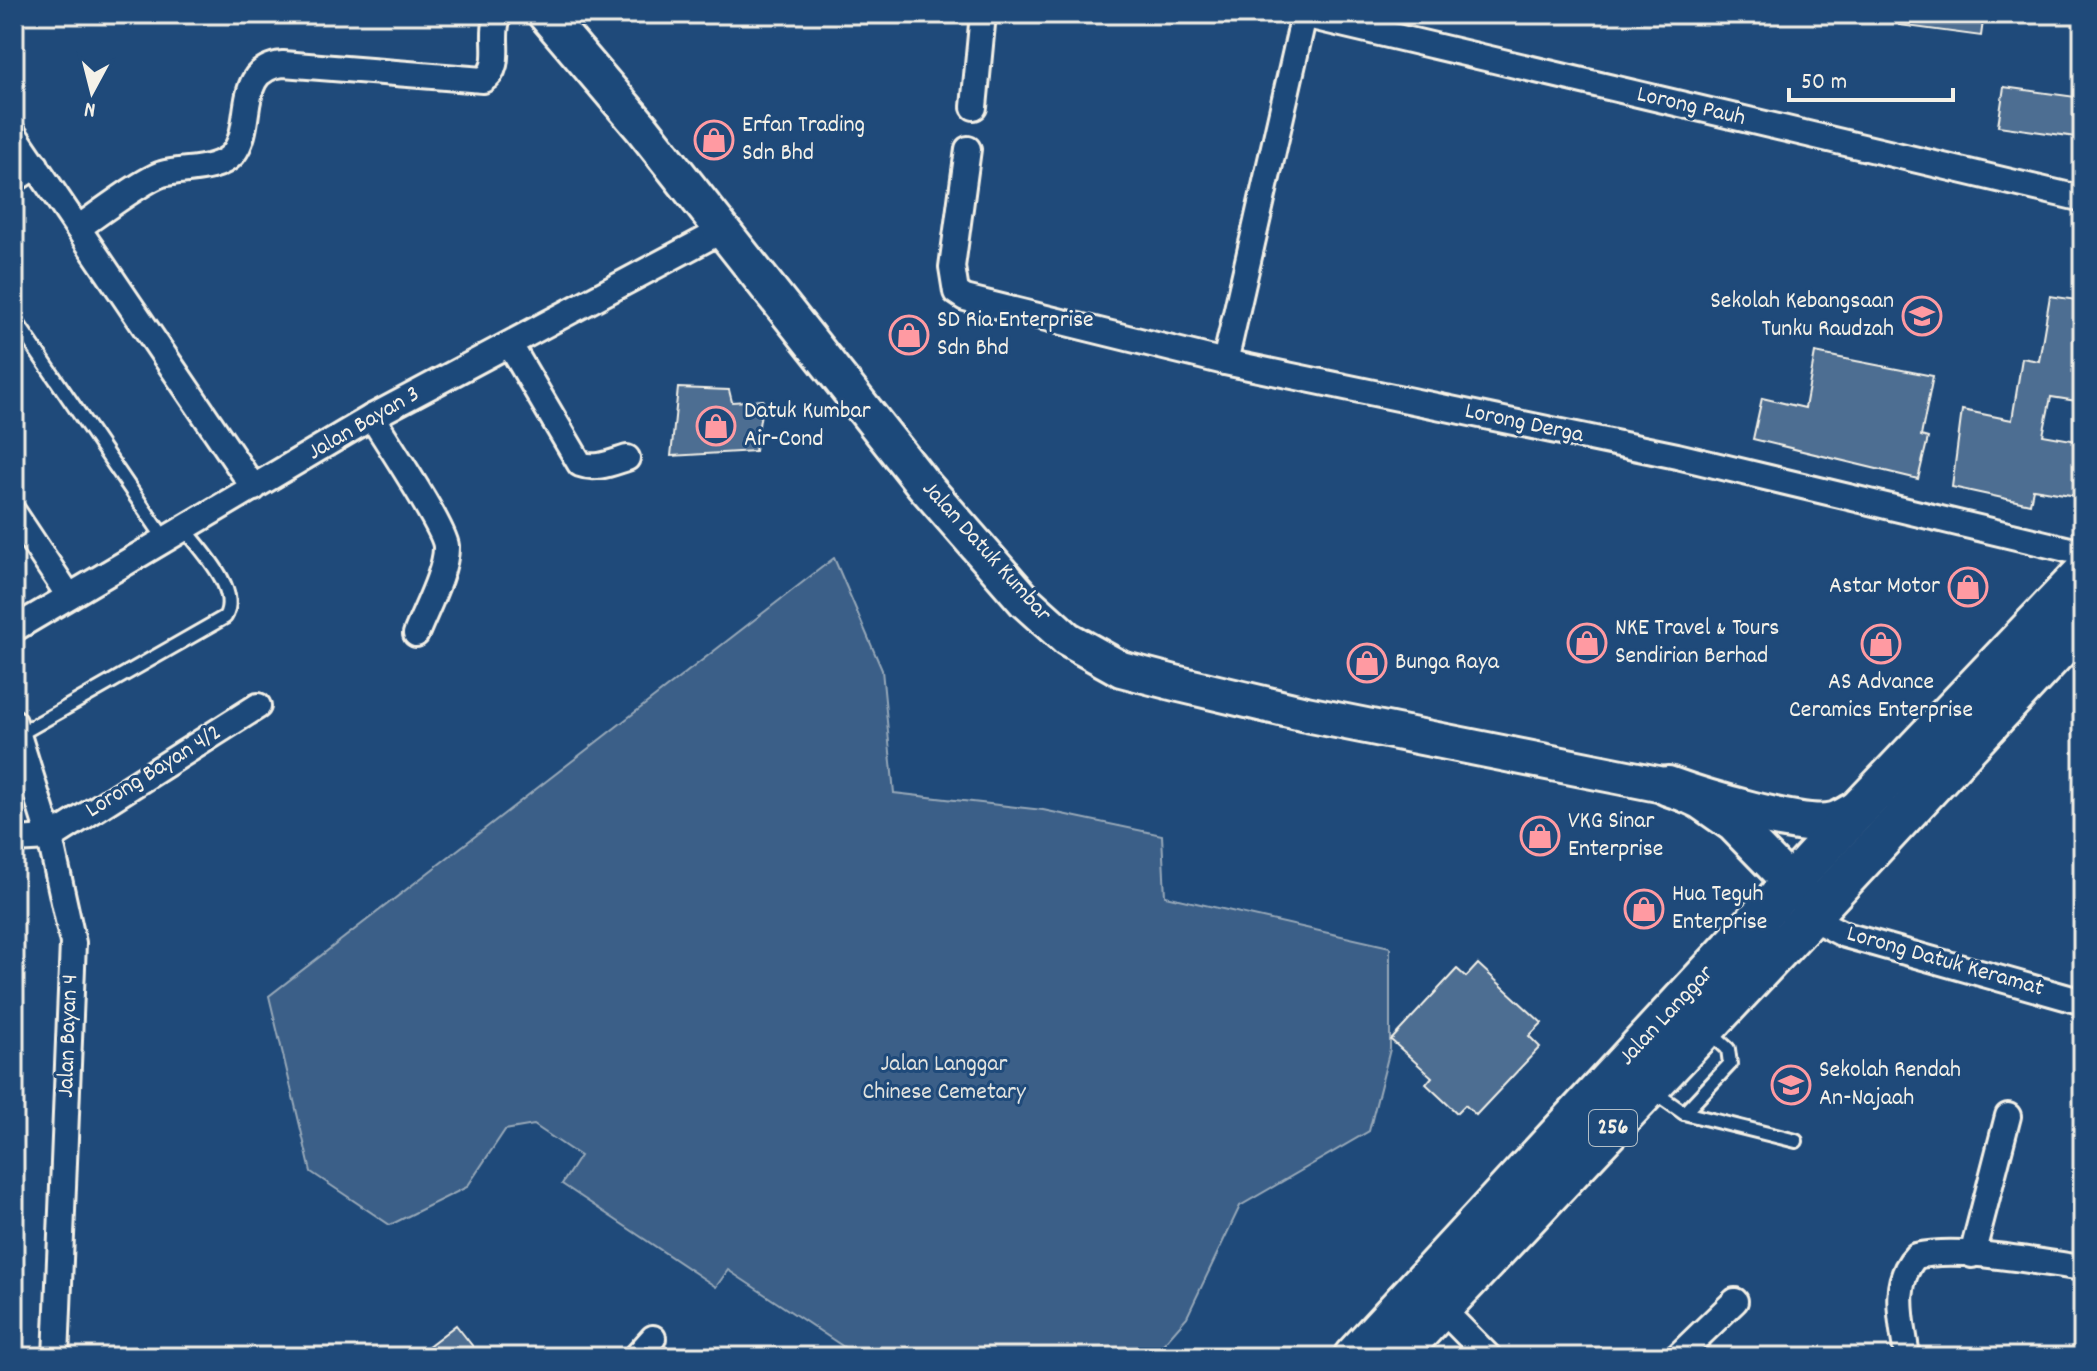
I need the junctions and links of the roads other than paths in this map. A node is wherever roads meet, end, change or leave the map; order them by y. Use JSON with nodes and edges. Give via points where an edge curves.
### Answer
{"nodes":[{"id":1,"x":500,"y":14,"type":"edge"},
{"id":2,"x":545,"y":14,"type":"edge"},
{"id":3,"x":983,"y":14,"type":"edge"},
{"id":4,"x":1302,"y":15,"type":"edge"},
{"id":5,"x":974,"y":107,"type":"dead end"},
{"id":6,"x":14,"y":134,"type":"edge"},
{"id":7,"x":968,"y":149,"type":"dead end"},
{"id":8,"x":36,"y":165,"type":"junction"},
{"id":9,"x":14,"y":180,"type":"edge"},
{"id":10,"x":2083,"y":199,"type":"edge"},
{"id":11,"x":78,"y":228,"type":"junction"},
{"id":12,"x":721,"y":231,"type":"junction"},
{"id":13,"x":14,"y":318,"type":"edge"},
{"id":14,"x":510,"y":345,"type":"junction"},
{"id":15,"x":1225,"y":362,"type":"junction"},
{"id":16,"x":372,"y":417,"type":"junction"},
{"id":17,"x":627,"y":458,"type":"dead end"},
{"id":18,"x":254,"y":488,"type":"junction"},
{"id":19,"x":14,"y":513,"type":"edge"},
{"id":20,"x":175,"y":535,"type":"junction"},
{"id":21,"x":2083,"y":553,"type":"edge"},
{"id":22,"x":2083,"y":573,"type":"edge"},
{"id":23,"x":69,"y":596,"type":"junction"},
{"id":24,"x":2083,"y":623,"type":"edge"},
{"id":25,"x":14,"y":629,"type":"edge"},
{"id":26,"x":416,"y":634,"type":"dead end"},
{"id":27,"x":2083,"y":661,"type":"edge"},
{"id":28,"x":2023,"y":687,"type":"junction"},
{"id":29,"x":258,"y":706,"type":"dead end"},
{"id":30,"x":17,"y":738,"type":"edge"},
{"id":31,"x":1668,"y":786,"type":"junction"},
{"id":32,"x":1857,"y":811,"type":"junction"},
{"id":33,"x":50,"y":838,"type":"junction"},
{"id":34,"x":14,"y":840,"type":"edge"},
{"id":35,"x":1791,"y":883,"type":"junction"},
{"id":36,"x":1813,"y":914,"type":"junction"},
{"id":37,"x":2083,"y":1002,"type":"edge"},
{"id":38,"x":1706,"y":1029,"type":"junction"},
{"id":39,"x":1650,"y":1088,"type":"junction"},
{"id":40,"x":1684,"y":1113,"type":"junction"},
{"id":41,"x":2008,"y":1116,"type":"dead end"},
{"id":42,"x":1796,"y":1141,"type":"dead end"},
{"id":43,"x":1983,"y":1256,"type":"junction"},
{"id":44,"x":2083,"y":1268,"type":"edge"},
{"id":45,"x":1430,"y":1297,"type":"junction"},
{"id":46,"x":1735,"y":1301,"type":"dead end"},
{"id":47,"x":653,"y":1338,"type":"dead end"},
{"id":48,"x":56,"y":1357,"type":"edge"},
{"id":49,"x":636,"y":1357,"type":"edge"},
{"id":50,"x":1353,"y":1357,"type":"edge"},
{"id":51,"x":1396,"y":1357,"type":"edge"},
{"id":52,"x":1489,"y":1357,"type":"edge"},
{"id":53,"x":1677,"y":1357,"type":"edge"},
{"id":54,"x":1907,"y":1357,"type":"edge"}],
"edges":[{"from":1,"to":11,"type":"street","via":[[494,68],[483,80],[283,64],[263,69],[253,83],[237,147],[228,158],[159,175]]},
{"from":2,"to":12,"type":"main road","name":"Jalan Datuk Kumbar"},
{"from":3,"to":5,"type":"street"},
{"from":4,"to":10,"type":"street","name":"Lorong Pauh"},
{"from":4,"to":15,"type":"street"},
{"from":6,"to":8,"type":"street"},
{"from":7,"to":15,"type":"street","name":"Lorong Derga","via":[[952,267],[956,292]]},
{"from":8,"to":9,"type":"street"},
{"from":8,"to":11,"type":"street"},
{"from":11,"to":18,"type":"street"},
{"from":12,"to":14,"type":"street","name":"Jalan Bayan 3"},
{"from":12,"to":31,"type":"main road","name":"Jalan Datuk Kumbar","via":[[932,495],[1026,602],[1067,639],[1121,669],[1175,683]]},
{"from":13,"to":20,"type":"lane"},
{"from":14,"to":16,"type":"street","name":"Jalan Bayan 3"},
{"from":14,"to":17,"type":"street","via":[[580,464],[603,466]]},
{"from":15,"to":21,"type":"street","name":"Lorong Derga","via":[[1677,456]]},
{"from":16,"to":18,"type":"street","name":"Jalan Bayan 3"},
{"from":16,"to":26,"type":"street","via":[[446,543]]},
{"from":18,"to":20,"type":"street","name":"Jalan Bayan 3"},
{"from":19,"to":23,"type":"street"},
{"from":20,"to":23,"type":"street","name":"Jalan Bayan 3"},
{"from":20,"to":30,"type":"lane","via":[[228,591],[231,603],[225,617]]},
{"from":22,"to":32,"type":"main road","name":"Jalan Langgar","number":"256"},
{"from":23,"to":25,"type":"street","name":"Jalan Bayan 3"},
{"from":24,"to":28,"type":"main road","name":"Jalan Langgar","number":"256"},
{"from":27,"to":28,"type":"main road"},
{"from":28,"to":36,"type":"main road","name":"Jalan Langgar","number":"256"},
{"from":29,"to":33,"type":"street","name":"Lorong Bayan 4/2"},
{"from":30,"to":33,"type":"street","name":"Jalan Bayan 4"},
{"from":31,"to":32,"type":"main road","via":[[1710,802],[1800,821],[1834,822]]},
{"from":31,"to":35,"type":"main road","name":"Jalan Datuk Kumbar","via":[[1733,824]]},
{"from":32,"to":35,"type":"main road","name":"Jalan Langgar","number":"256"},
{"from":33,"to":34,"type":"street"},
{"from":33,"to":48,"type":"street","name":"Jalan Bayan 4","via":[[73,943]]},
{"from":35,"to":36,"type":"main road","name":"Jalan Datuk Kumbar"},
{"from":35,"to":45,"type":"main road","name":"Jalan Langgar","number":"256"},
{"from":36,"to":37,"type":"street","name":"Lorong Datuk Keramat","via":[[1845,935]]},
{"from":36,"to":38,"type":"main road","name":"Jalan Langgar","number":"256"},
{"from":38,"to":39,"type":"main road","name":"Jalan Langgar","number":"256"},
{"from":38,"to":40,"type":"lane","via":[[1728,1049],[1731,1059]]},
{"from":39,"to":40,"type":"lane"},
{"from":39,"to":45,"type":"main road","name":"Jalan Langgar","number":"256"},
{"from":40,"to":42,"type":"lane"},
{"from":41,"to":43,"type":"street"},
{"from":43,"to":44,"type":"street"},
{"from":43,"to":54,"type":"street","via":[[1930,1253],[1908,1264],[1900,1288]]},
{"from":45,"to":50,"type":"main road","name":"Jalan Langgar","number":"256"},
{"from":45,"to":51,"type":"main road","name":"Jalan Langgar","number":"256"},
{"from":45,"to":52,"type":"street"},
{"from":46,"to":53,"type":"street"},
{"from":47,"to":49,"type":"street"}]}
